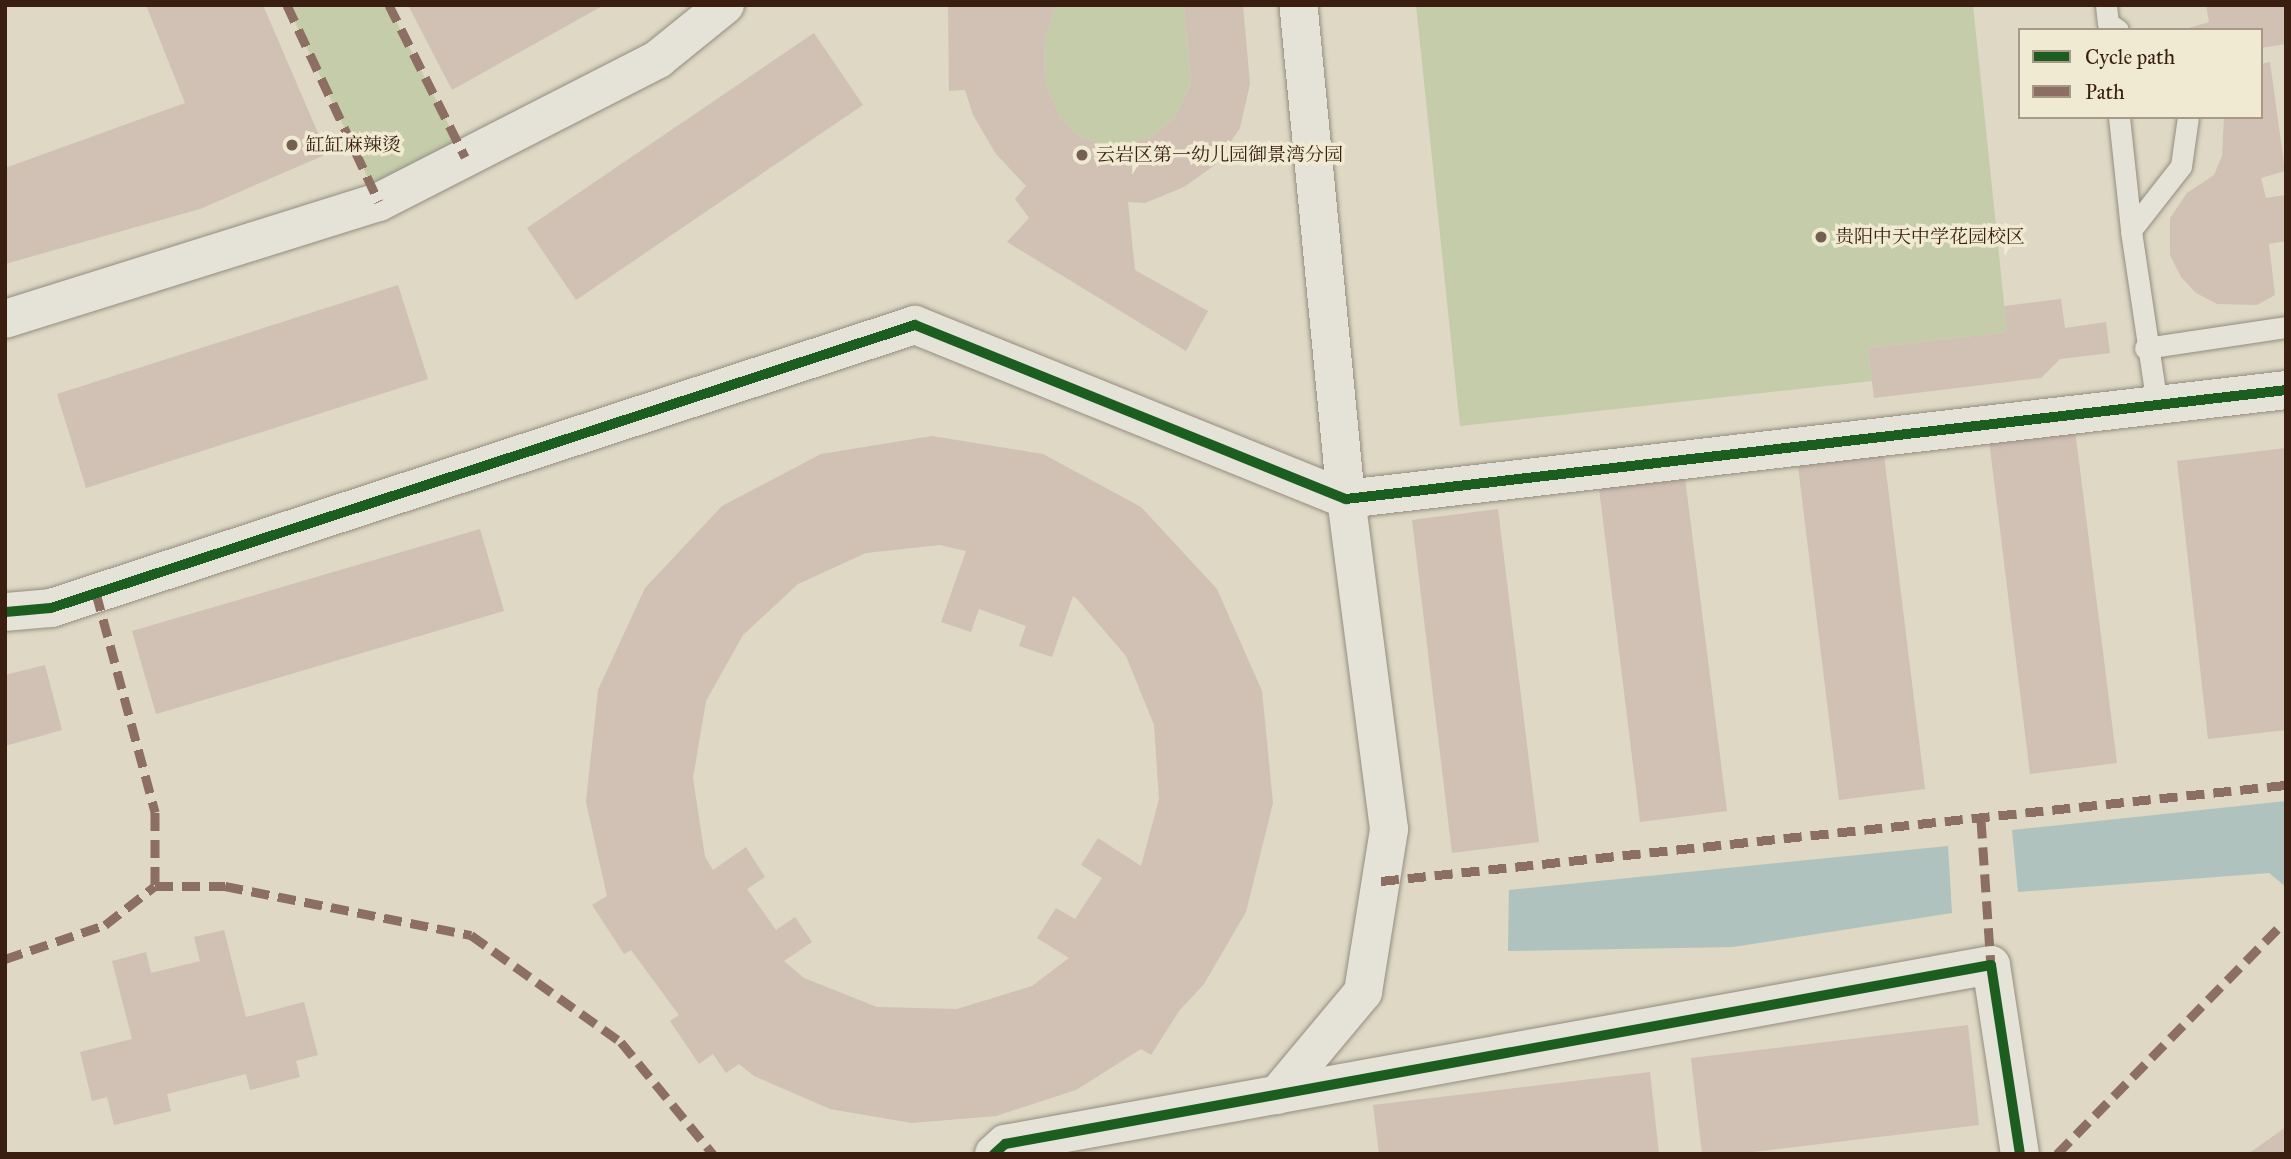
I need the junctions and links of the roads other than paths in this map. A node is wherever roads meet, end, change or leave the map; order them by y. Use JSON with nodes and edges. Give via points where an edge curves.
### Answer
{"nodes":[{"id":1,"x":725,"y":5,"type":"edge"},
{"id":2,"x":1298,"y":5,"type":"edge"},
{"id":3,"x":2119,"y":119,"type":"edge"},
{"id":4,"x":2188,"y":119,"type":"edge"},
{"id":5,"x":2131,"y":230,"type":"junction"},
{"id":6,"x":5,"y":319,"type":"edge"},
{"id":7,"x":2286,"y":327,"type":"edge"},
{"id":8,"x":2145,"y":348,"type":"junction"},
{"id":9,"x":2286,"y":390,"type":"edge"},
{"id":10,"x":2157,"y":405,"type":"junction"},
{"id":11,"x":1346,"y":499,"type":"junction"},
{"id":12,"x":5,"y":612,"type":"edge"},
{"id":13,"x":1277,"y":1095,"type":"junction"},
{"id":14,"x":994,"y":1154,"type":"edge"},
{"id":15,"x":2020,"y":1154,"type":"edge"}],
"edges":[{"from":1,"to":6,"type":"street","via":[[658,59],[379,201]]},
{"from":2,"to":11,"type":"street"},
{"from":3,"to":5,"type":"lane"},
{"from":4,"to":5,"type":"lane","via":[[2181,166]]},
{"from":5,"to":8,"type":"lane"},
{"from":7,"to":8,"type":"lane"},
{"from":8,"to":10,"type":"lane"},
{"from":9,"to":10,"type":"street"},
{"from":10,"to":11,"type":"street"},
{"from":11,"to":12,"type":"street","via":[[915,325],[51,608]]},
{"from":11,"to":13,"type":"street","via":[[1389,829],[1363,992]]},
{"from":13,"to":14,"type":"street","via":[[1005,1144]]},
{"from":13,"to":15,"type":"street","via":[[1991,965]]}]}
